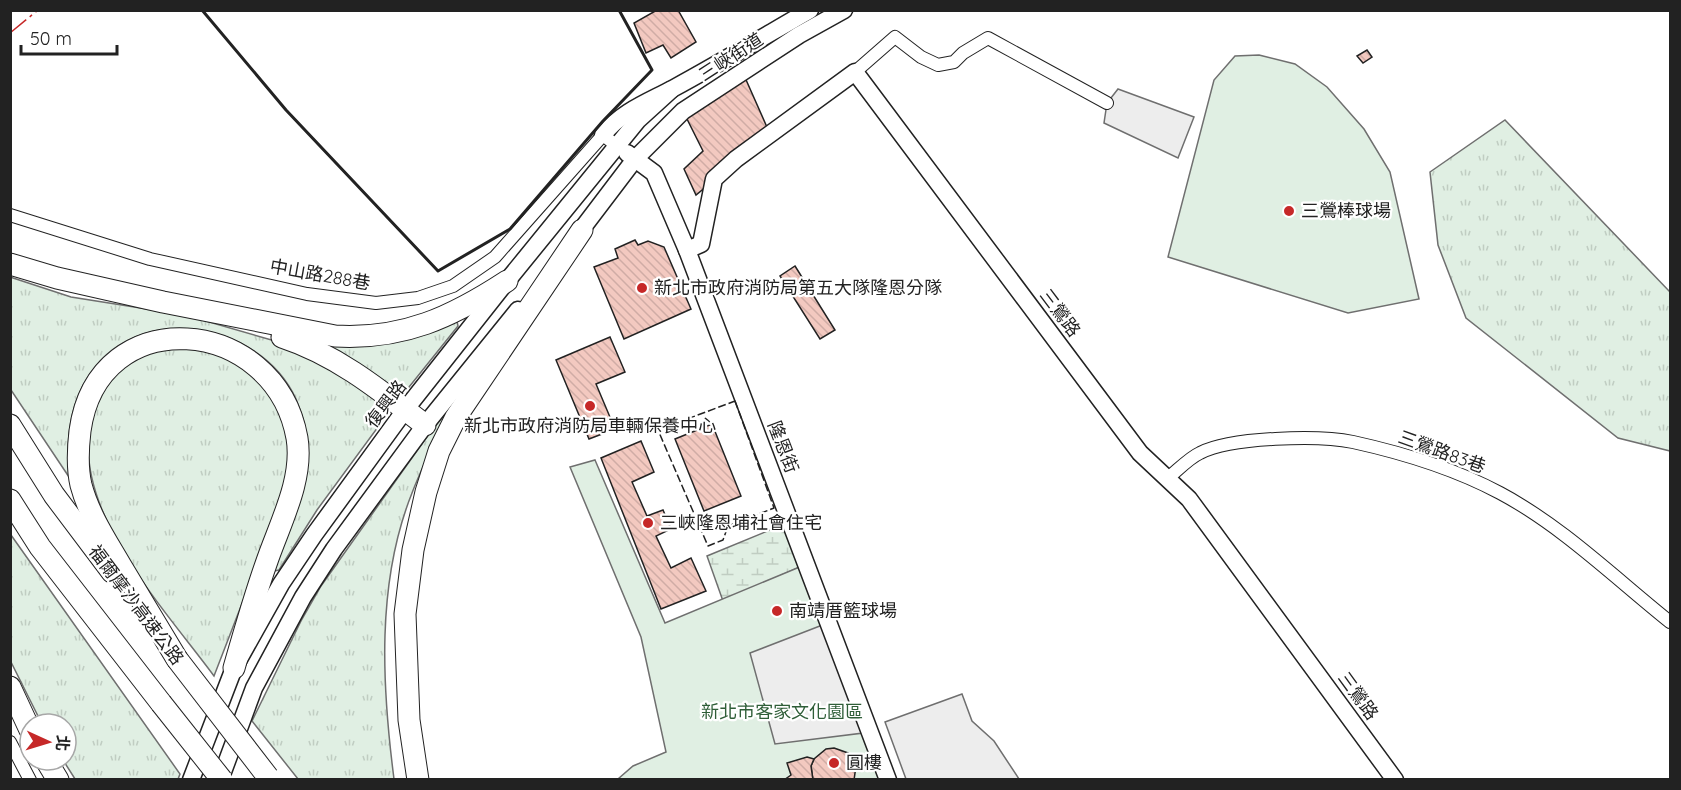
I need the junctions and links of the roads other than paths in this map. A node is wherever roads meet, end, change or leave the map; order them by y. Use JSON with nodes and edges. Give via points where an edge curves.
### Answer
{"nodes":[{"id":1,"x":810,"y":10,"type":"edge"},
{"id":2,"x":844,"y":10,"type":"edge"},
{"id":3,"x":795,"y":28,"type":"junction"},
{"id":4,"x":855,"y":72,"type":"junction"},
{"id":5,"x":671,"y":90,"type":"junction"},
{"id":6,"x":1107,"y":103,"type":"dead end"},
{"id":7,"x":603,"y":135,"type":"junction"},
{"id":8,"x":617,"y":146,"type":"junction"},
{"id":9,"x":635,"y":159,"type":"junction"},
{"id":10,"x":10,"y":215,"type":"edge"},
{"id":11,"x":582,"y":230,"type":"junction"},
{"id":12,"x":687,"y":250,"type":"junction"},
{"id":13,"x":10,"y":264,"type":"edge"},
{"id":14,"x":507,"y":281,"type":"junction"},
{"id":15,"x":163,"y":302,"type":"junction"},
{"id":16,"x":405,"y":410,"type":"junction"},
{"id":17,"x":10,"y":425,"type":"edge"},
{"id":18,"x":425,"y":425,"type":"junction"},
{"id":19,"x":1168,"y":478,"type":"junction"},
{"id":20,"x":10,"y":500,"type":"edge"},
{"id":21,"x":1671,"y":622,"type":"edge"},
{"id":22,"x":177,"y":659,"type":"junction"},
{"id":23,"x":234,"y":668,"type":"junction"},
{"id":24,"x":10,"y":687,"type":"edge"},
{"id":25,"x":22,"y":712,"type":"edge"},
{"id":26,"x":10,"y":742,"type":"edge"},
{"id":27,"x":268,"y":778,"type":"edge"},
{"id":28,"x":884,"y":778,"type":"edge"},
{"id":29,"x":30,"y":780,"type":"edge"},
{"id":30,"x":191,"y":780,"type":"edge"},
{"id":31,"x":221,"y":780,"type":"edge"},
{"id":32,"x":418,"y":780,"type":"edge"},
{"id":33,"x":1395,"y":780,"type":"edge"}],
"edges":[{"from":1,"to":3,"type":"main road"},
{"from":2,"to":3,"type":"main road"},
{"from":3,"to":5,"type":"main road","name":"三峽街道"},
{"from":3,"to":9,"type":"main road","name":"三峽街道","via":[[682,111]]},
{"from":4,"to":6,"type":"street","via":[[895,37],[921,57],[938,64],[954,62],[988,38]]},
{"from":4,"to":12,"type":"main road","via":[[714,179],[701,244]]},
{"from":4,"to":19,"type":"main road","name":"三鶯路","via":[[1140,453]]},
{"from":5,"to":7,"type":"main road","via":[[641,103]]},
{"from":5,"to":8,"type":"main road","name":"復興路"},
{"from":7,"to":8,"type":"street"},
{"from":7,"to":10,"type":"street","name":"中山路288巷","via":[[495,256],[453,286],[418,298],[376,303],[307,294],[150,259]]},
{"from":8,"to":9,"type":"main road","name":"隆恩街"},
{"from":8,"to":14,"type":"main road","name":"復興路"},
{"from":9,"to":11,"type":"main road"},
{"from":9,"to":12,"type":"main road","name":"隆恩街","via":[[654,173]]},
{"from":11,"to":18,"type":"main road"},
{"from":11,"to":32,"type":"highway","via":[[456,417],[439,451],[426,492],[413,550],[405,615],[409,720]]},
{"from":12,"to":28,"type":"main road","name":"隆恩街"},
{"from":13,"to":15,"type":"highway","via":[[57,279]]},
{"from":14,"to":15,"type":"highway","via":[[438,320],[361,338]]},
{"from":14,"to":16,"type":"main road","name":"復興路"},
{"from":15,"to":16,"type":"highway","via":[[305,345],[363,377]]},
{"from":16,"to":18,"type":"highway"},
{"from":16,"to":23,"type":"main road","name":"復興路","via":[[281,584]]},
{"from":17,"to":22,"type":"highway","name":"福爾摩沙高速公路","via":[[54,495]]},
{"from":18,"to":31,"type":"main road","via":[[334,549],[276,643],[254,688]]},
{"from":19,"to":21,"type":"street","name":"三鶯路83巷","via":[[1199,453],[1227,443],[1269,439],[1351,441],[1425,461],[1500,493],[1554,528]]},
{"from":19,"to":33,"type":"main road","name":"三鶯路","via":[[1189,499]]},
{"from":20,"to":31,"type":"highway","bridge":true,"via":[[40,547]]},
{"from":22,"to":23,"type":"highway","via":[[91,514],[80,483],[78,448],[82,415],[105,371],[143,345],[171,338],[197,338],[247,357],[271,379],[288,406],[297,440],[295,478]]},
{"from":22,"to":27,"type":"highway","name":"福爾摩沙高速公路","bridge":true},
{"from":23,"to":30,"type":"main road","name":"復興路"},
{"from":24,"to":25,"type":"highway"},
{"from":26,"to":29,"type":"street"}]}
